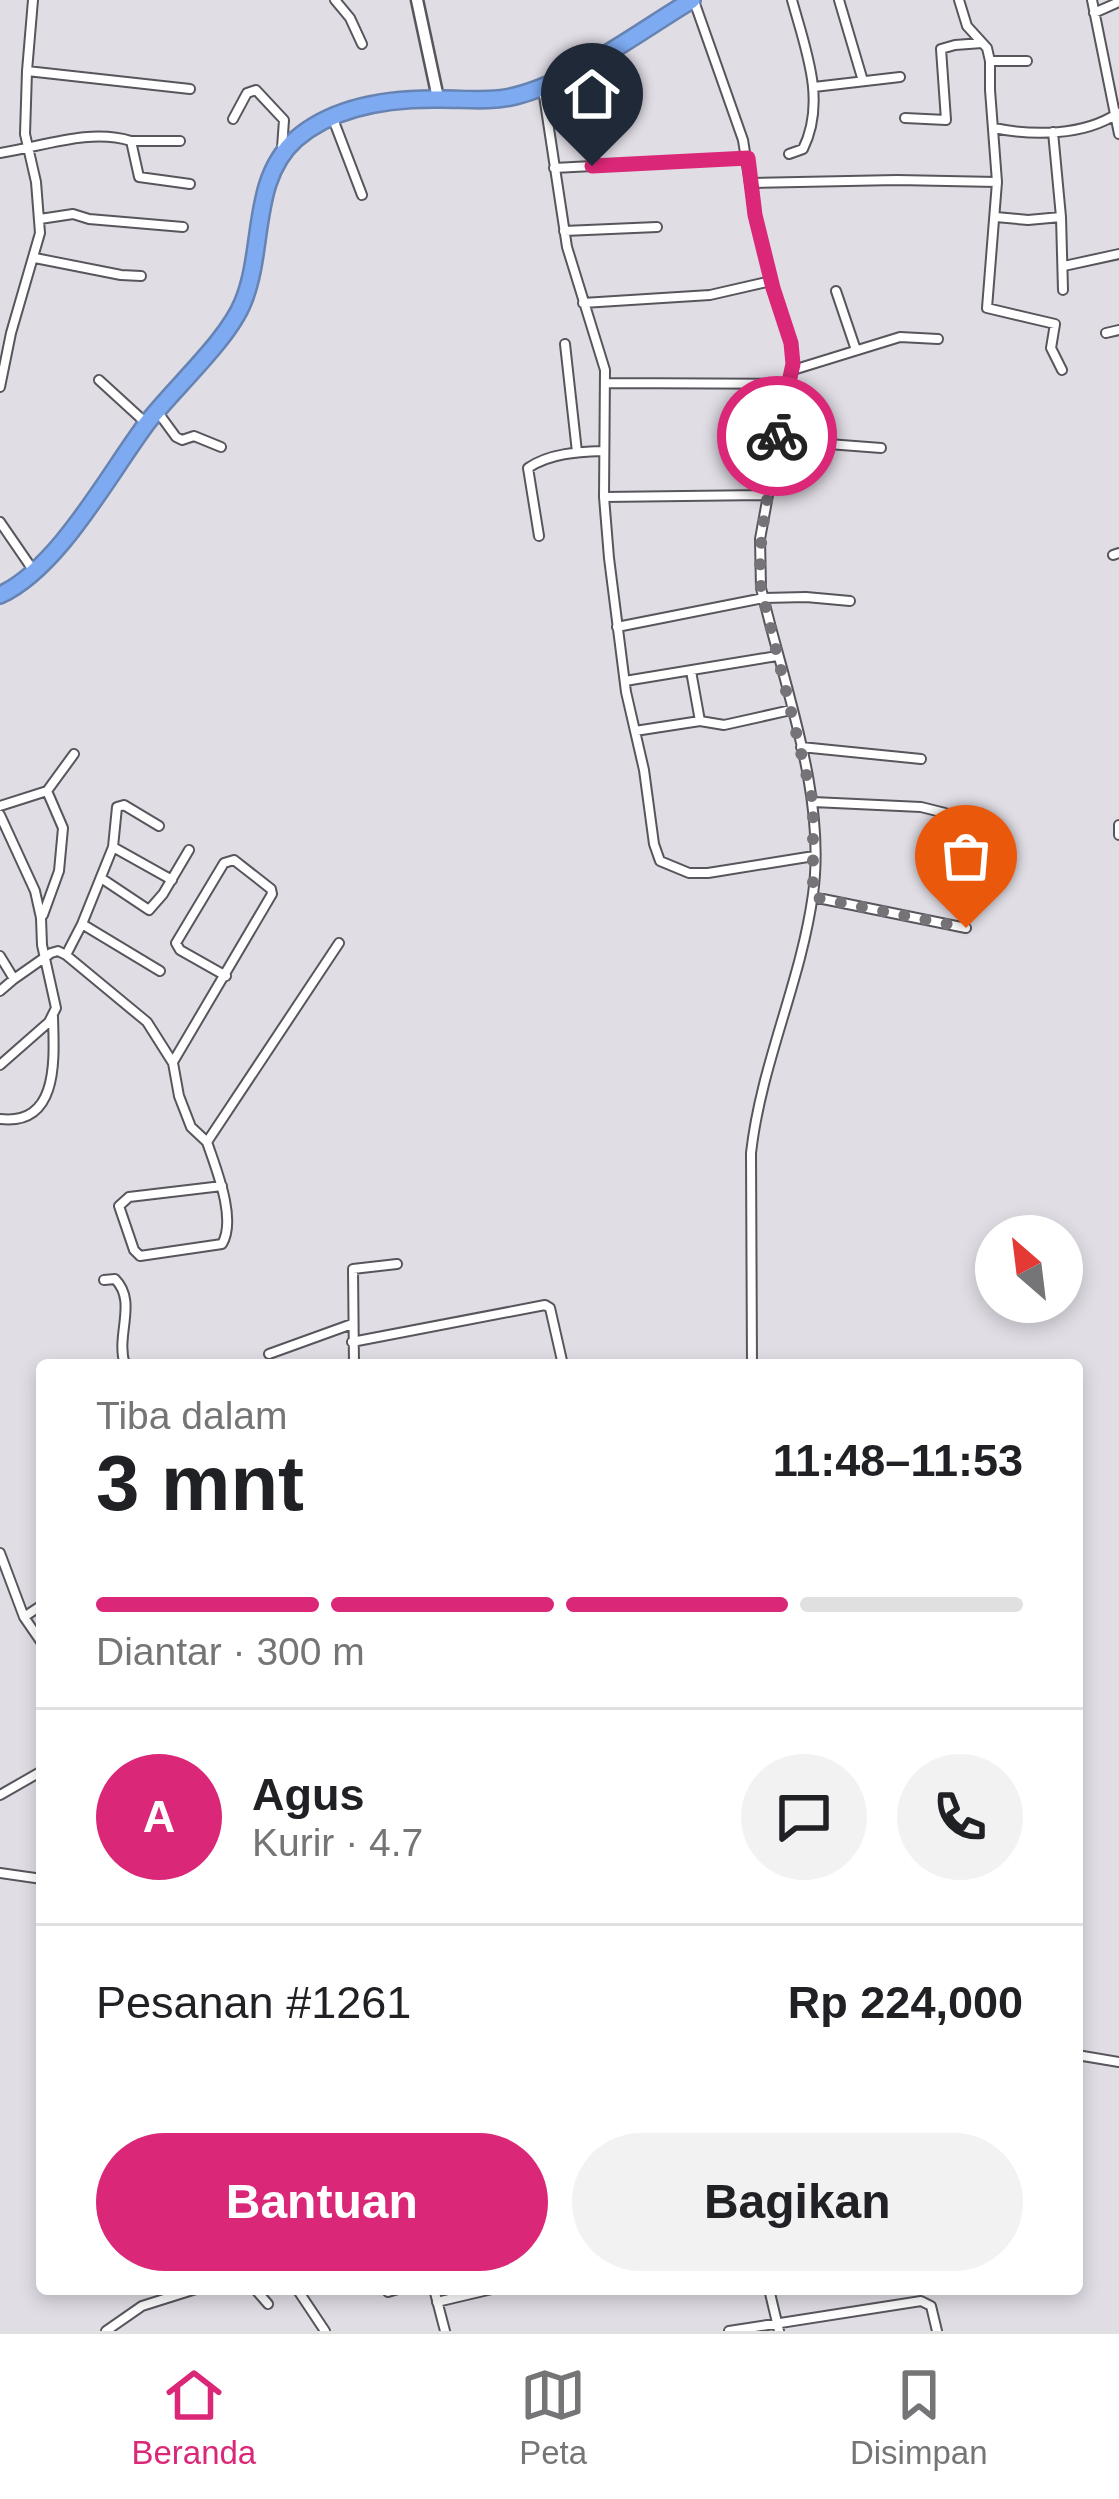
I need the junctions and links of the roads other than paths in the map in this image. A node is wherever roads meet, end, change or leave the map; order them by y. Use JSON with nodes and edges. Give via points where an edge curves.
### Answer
{"nodes":[{"id":1,"x":33,"y":0,"type":"edge"},
{"id":2,"x":417,"y":0,"type":"edge"},
{"id":3,"x":692,"y":0,"type":"edge"},
{"id":4,"x":792,"y":0,"type":"edge"},
{"id":5,"x":839,"y":0,"type":"edge"},
{"id":6,"x":959,"y":0,"type":"edge"},
{"id":7,"x":1092,"y":0,"type":"edge"},
{"id":8,"x":1119,"y":2,"type":"edge"},
{"id":9,"x":337,"y":3,"type":"edge"},
{"id":10,"x":1094,"y":13,"type":"junction"},
{"id":11,"x":362,"y":44,"type":"dead end"},
{"id":12,"x":983,"y":44,"type":"junction"},
{"id":13,"x":1027,"y":61,"type":"dead end"},
{"id":14,"x":990,"y":62,"type":"junction"},
{"id":15,"x":27,"y":71,"type":"junction"},
{"id":16,"x":900,"y":77,"type":"dead end"},
{"id":17,"x":863,"y":81,"type":"junction"},
{"id":18,"x":814,"y":87,"type":"junction"},
{"id":19,"x":543,"y":88,"type":"junction"},
{"id":20,"x":190,"y":89,"type":"dead end"},
{"id":21,"x":437,"y":98,"type":"junction"},
{"id":22,"x":1117,"y":114,"type":"edge"},
{"id":23,"x":332,"y":117,"type":"junction"},
{"id":24,"x":905,"y":118,"type":"dead end"},
{"id":25,"x":232,"y":119,"type":"dead end"},
{"id":26,"x":994,"y":128,"type":"junction"},
{"id":27,"x":1053,"y":132,"type":"junction"},
{"id":28,"x":1119,"y":134,"type":"edge"},
{"id":29,"x":131,"y":141,"type":"junction"},
{"id":30,"x":180,"y":141,"type":"dead end"},
{"id":31,"x":28,"y":149,"type":"junction"},
{"id":32,"x":0,"y":153,"type":"edge"},
{"id":33,"x":789,"y":154,"type":"dead end"},
{"id":34,"x":282,"y":155,"type":"junction"},
{"id":35,"x":748,"y":158,"type":"junction"},
{"id":36,"x":554,"y":168,"type":"junction"},
{"id":37,"x":998,"y":182,"type":"junction"},
{"id":38,"x":750,"y":183,"type":"junction"},
{"id":39,"x":190,"y":184,"type":"dead end"},
{"id":40,"x":362,"y":195,"type":"dead end"},
{"id":41,"x":996,"y":217,"type":"junction"},
{"id":42,"x":1061,"y":217,"type":"junction"},
{"id":43,"x":40,"y":219,"type":"junction"},
{"id":44,"x":183,"y":227,"type":"dead end"},
{"id":45,"x":657,"y":227,"type":"dead end"},
{"id":46,"x":564,"y":231,"type":"junction"},
{"id":47,"x":1119,"y":254,"type":"edge"},
{"id":48,"x":34,"y":258,"type":"junction"},
{"id":49,"x":1064,"y":266,"type":"junction"},
{"id":50,"x":141,"y":275,"type":"dead end"},
{"id":51,"x":771,"y":281,"type":"junction"},
{"id":52,"x":1063,"y":290,"type":"dead end"},
{"id":53,"x":836,"y":291,"type":"dead end"},
{"id":54,"x":583,"y":303,"type":"junction"},
{"id":55,"x":1119,"y":330,"type":"edge"},
{"id":56,"x":1106,"y":333,"type":"dead end"},
{"id":57,"x":938,"y":339,"type":"dead end"},
{"id":58,"x":565,"y":344,"type":"dead end"},
{"id":59,"x":856,"y":350,"type":"junction"},
{"id":60,"x":792,"y":370,"type":"junction"},
{"id":61,"x":1062,"y":370,"type":"dead end"},
{"id":62,"x":98,"y":380,"type":"dead end"},
{"id":63,"x":605,"y":383,"type":"junction"},
{"id":64,"x":788,"y":383,"type":"junction"},
{"id":65,"x":0,"y":387,"type":"edge"},
{"id":66,"x":152,"y":417,"type":"junction"},
{"id":67,"x":752,"y":422,"type":"dead end"},
{"id":68,"x":778,"y":424,"type":"junction"},
{"id":69,"x":776,"y":440,"type":"junction"},
{"id":70,"x":221,"y":447,"type":"dead end"},
{"id":71,"x":880,"y":448,"type":"dead end"},
{"id":72,"x":603,"y":451,"type":"junction"},
{"id":73,"x":577,"y":452,"type":"junction"},
{"id":74,"x":766,"y":495,"type":"junction"},
{"id":75,"x":604,"y":497,"type":"junction"},
{"id":76,"x":0,"y":522,"type":"edge"},
{"id":77,"x":539,"y":536,"type":"dead end"},
{"id":78,"x":34,"y":572,"type":"junction"},
{"id":79,"x":0,"y":595,"type":"edge"},
{"id":80,"x":764,"y":598,"type":"junction"},
{"id":81,"x":850,"y":601,"type":"dead end"},
{"id":82,"x":617,"y":627,"type":"junction"},
{"id":83,"x":777,"y":656,"type":"junction"},
{"id":84,"x":691,"y":670,"type":"junction"},
{"id":85,"x":625,"y":681,"type":"junction"},
{"id":86,"x":791,"y":710,"type":"junction"},
{"id":87,"x":700,"y":721,"type":"junction"},
{"id":88,"x":635,"y":731,"type":"junction"},
{"id":89,"x":801,"y":747,"type":"junction"},
{"id":90,"x":74,"y":754,"type":"dead end"},
{"id":91,"x":921,"y":759,"type":"dead end"},
{"id":92,"x":47,"y":791,"type":"junction"},
{"id":93,"x":813,"y":802,"type":"junction"},
{"id":94,"x":0,"y":811,"type":"edge"},
{"id":95,"x":945,"y":813,"type":"dead end"},
{"id":96,"x":1119,"y":825,"type":"edge"},
{"id":97,"x":159,"y":826,"type":"dead end"},
{"id":98,"x":1119,"y":835,"type":"edge"},
{"id":99,"x":113,"y":848,"type":"junction"},
{"id":100,"x":189,"y":850,"type":"dead end"},
{"id":101,"x":814,"y":856,"type":"junction"},
{"id":102,"x":100,"y":878,"type":"junction"},
{"id":103,"x":172,"y":880,"type":"junction"},
{"id":104,"x":813,"y":897,"type":"junction"},
{"id":105,"x":41,"y":918,"type":"junction"},
{"id":106,"x":82,"y":924,"type":"junction"},
{"id":107,"x":966,"y":928,"type":"dead end"},
{"id":108,"x":339,"y":943,"type":"dead end"},
{"id":109,"x":66,"y":955,"type":"junction"},
{"id":110,"x":0,"y":956,"type":"edge"},
{"id":111,"x":44,"y":957,"type":"junction"},
{"id":112,"x":160,"y":971,"type":"dead end"},
{"id":113,"x":226,"y":976,"type":"junction"},
{"id":114,"x":14,"y":979,"type":"junction"},
{"id":115,"x":0,"y":991,"type":"edge"},
{"id":116,"x":53,"y":1016,"type":"junction"},
{"id":117,"x":173,"y":1063,"type":"junction"},
{"id":118,"x":0,"y":1065,"type":"edge"},
{"id":119,"x":0,"y":1119,"type":"edge"},
{"id":120,"x":207,"y":1142,"type":"junction"},
{"id":121,"x":222,"y":1186,"type":"junction"},
{"id":122,"x":397,"y":1264,"type":"dead end"},
{"id":123,"x":104,"y":1280,"type":"dead end"},
{"id":124,"x":352,"y":1324,"type":"junction"},
{"id":125,"x":352,"y":1342,"type":"junction"},
{"id":126,"x":269,"y":1354,"type":"dead end"},
{"id":127,"x":123,"y":1359,"type":"edge"},
{"id":128,"x":353,"y":1359,"type":"edge"},
{"id":129,"x":562,"y":1359,"type":"edge"},
{"id":130,"x":752,"y":1359,"type":"edge"},
{"id":131,"x":0,"y":1553,"type":"edge"},
{"id":132,"x":36,"y":1609,"type":"edge"},
{"id":133,"x":24,"y":1617,"type":"junction"},
{"id":134,"x":36,"y":1634,"type":"edge"},
{"id":135,"x":36,"y":1774,"type":"edge"},
{"id":136,"x":0,"y":1795,"type":"edge"},
{"id":137,"x":0,"y":1874,"type":"edge"},
{"id":138,"x":36,"y":1878,"type":"edge"},
{"id":139,"x":1083,"y":2055,"type":"edge"},
{"id":140,"x":1119,"y":2062,"type":"edge"},
{"id":141,"x":177,"y":2295,"type":"edge"},
{"id":142,"x":260,"y":2295,"type":"edge"},
{"id":143,"x":301,"y":2295,"type":"edge"},
{"id":144,"x":435,"y":2295,"type":"edge"},
{"id":145,"x":460,"y":2295,"type":"edge"},
{"id":146,"x":770,"y":2295,"type":"edge"},
{"id":147,"x":437,"y":2302,"type":"junction"},
{"id":148,"x":268,"y":2304,"type":"dead end"},
{"id":149,"x":778,"y":2328,"type":"edge"},
{"id":150,"x":106,"y":2331,"type":"edge"},
{"id":151,"x":326,"y":2331,"type":"edge"},
{"id":152,"x":446,"y":2331,"type":"edge"},
{"id":153,"x":729,"y":2331,"type":"edge"},
{"id":154,"x":937,"y":2331,"type":"edge"}],
"edges":[{"from":1,"to":15,"type":"street"},
{"from":2,"to":21,"type":"street"},
{"from":3,"to":19,"type":"highway"},
{"from":3,"to":35,"type":"street"},
{"from":4,"to":18,"type":"street"},
{"from":5,"to":17,"type":"street"},
{"from":6,"to":12,"type":"street"},
{"from":7,"to":10,"type":"street"},
{"from":8,"to":10,"type":"street"},
{"from":9,"to":11,"type":"street"},
{"from":10,"to":22,"type":"street"},
{"from":12,"to":14,"type":"street"},
{"from":12,"to":24,"type":"street","via":[[941,49],[946,120]]},
{"from":13,"to":14,"type":"street"},
{"from":14,"to":26,"type":"street"},
{"from":15,"to":20,"type":"street"},
{"from":15,"to":31,"type":"street"},
{"from":16,"to":17,"type":"street"},
{"from":17,"to":18,"type":"street"},
{"from":18,"to":33,"type":"street","via":[[808,139]]},
{"from":19,"to":21,"type":"highway"},
{"from":19,"to":36,"type":"street"},
{"from":21,"to":23,"type":"highway"},
{"from":22,"to":27,"type":"street"},
{"from":22,"to":28,"type":"street"},
{"from":23,"to":34,"type":"highway"},
{"from":23,"to":40,"type":"street"},
{"from":25,"to":34,"type":"street","via":[[256,90],[286,123]]},
{"from":26,"to":27,"type":"street"},
{"from":26,"to":37,"type":"street"},
{"from":27,"to":42,"type":"street"},
{"from":29,"to":30,"type":"street"},
{"from":29,"to":31,"type":"street","via":[[95,136]]},
{"from":29,"to":39,"type":"street","via":[[140,177]]},
{"from":31,"to":32,"type":"street"},
{"from":31,"to":43,"type":"street"},
{"from":34,"to":66,"type":"highway","via":[[264,190],[242,306]]},
{"from":35,"to":36,"type":"street"},
{"from":35,"to":38,"type":"street"},
{"from":36,"to":46,"type":"street"},
{"from":37,"to":38,"type":"street"},
{"from":37,"to":41,"type":"street"},
{"from":38,"to":51,"type":"street"},
{"from":41,"to":42,"type":"street"},
{"from":41,"to":61,"type":"street","via":[[987,308],[1054,324],[1052,348]]},
{"from":42,"to":49,"type":"street"},
{"from":43,"to":44,"type":"street","via":[[73,214]]},
{"from":43,"to":48,"type":"street"},
{"from":45,"to":46,"type":"street"},
{"from":46,"to":54,"type":"street"},
{"from":47,"to":49,"type":"street"},
{"from":48,"to":50,"type":"street"},
{"from":48,"to":65,"type":"street"},
{"from":49,"to":52,"type":"street"},
{"from":51,"to":54,"type":"street","via":[[710,295]]},
{"from":51,"to":60,"type":"street"},
{"from":53,"to":59,"type":"street"},
{"from":54,"to":63,"type":"street"},
{"from":55,"to":56,"type":"street"},
{"from":57,"to":59,"type":"street","via":[[900,337]]},
{"from":58,"to":73,"type":"street"},
{"from":59,"to":60,"type":"street"},
{"from":60,"to":64,"type":"street"},
{"from":62,"to":66,"type":"street"},
{"from":63,"to":64,"type":"street"},
{"from":63,"to":72,"type":"street"},
{"from":64,"to":68,"type":"street"},
{"from":66,"to":70,"type":"street","via":[[182,440],[194,436]]},
{"from":66,"to":78,"type":"highway"},
{"from":67,"to":68,"type":"street"},
{"from":68,"to":69,"type":"street"},
{"from":69,"to":71,"type":"street"},
{"from":69,"to":74,"type":"street"},
{"from":72,"to":73,"type":"street"},
{"from":72,"to":75,"type":"street"},
{"from":73,"to":77,"type":"street","via":[[528,468]]},
{"from":74,"to":75,"type":"street"},
{"from":74,"to":80,"type":"street"},
{"from":75,"to":82,"type":"street"},
{"from":76,"to":78,"type":"street"},
{"from":78,"to":79,"type":"highway"},
{"from":80,"to":81,"type":"street"},
{"from":80,"to":82,"type":"street"},
{"from":80,"to":83,"type":"street"},
{"from":82,"to":85,"type":"street"},
{"from":83,"to":84,"type":"street"},
{"from":83,"to":86,"type":"street"},
{"from":84,"to":85,"type":"street"},
{"from":84,"to":87,"type":"street"},
{"from":85,"to":88,"type":"street"},
{"from":86,"to":87,"type":"street","via":[[724,725]]},
{"from":86,"to":89,"type":"street"},
{"from":87,"to":88,"type":"street"},
{"from":88,"to":101,"type":"street","via":[[660,861],[708,873]]},
{"from":89,"to":91,"type":"street"},
{"from":89,"to":93,"type":"street"},
{"from":90,"to":92,"type":"street"},
{"from":92,"to":94,"type":"street"},
{"from":92,"to":105,"type":"street","via":[[64,828]]},
{"from":93,"to":95,"type":"street"},
{"from":93,"to":101,"type":"street"},
{"from":94,"to":105,"type":"street"},
{"from":96,"to":98,"type":"street"},
{"from":97,"to":99,"type":"street","via":[[120,805]]},
{"from":99,"to":102,"type":"street"},
{"from":99,"to":103,"type":"street"},
{"from":100,"to":103,"type":"street"},
{"from":101,"to":104,"type":"street"},
{"from":102,"to":103,"type":"street","via":[[149,910]]},
{"from":102,"to":106,"type":"street"},
{"from":104,"to":107,"type":"street"},
{"from":104,"to":130,"type":"street","via":[[754,1124]]},
{"from":105,"to":111,"type":"street"},
{"from":106,"to":109,"type":"street"},
{"from":106,"to":112,"type":"street"},
{"from":108,"to":120,"type":"street"},
{"from":109,"to":111,"type":"street"},
{"from":109,"to":117,"type":"street","via":[[147,1022]]},
{"from":110,"to":114,"type":"street"},
{"from":111,"to":114,"type":"street"},
{"from":111,"to":116,"type":"street"},
{"from":113,"to":113,"type":"street","via":[[176,943],[224,863],[234,860],[272,894]]},
{"from":113,"to":117,"type":"street"},
{"from":114,"to":115,"type":"street"},
{"from":116,"to":118,"type":"street"},
{"from":116,"to":119,"type":"street","via":[[53,1082],[45,1100],[17,1121]]},
{"from":117,"to":120,"type":"street","via":[[191,1127]]},
{"from":120,"to":121,"type":"street"},
{"from":121,"to":121,"type":"street","via":[[222,1244],[140,1256],[134,1250],[119,1206],[124,1200]]},
{"from":122,"to":124,"type":"street","via":[[353,1269]]},
{"from":123,"to":127,"type":"street","via":[[115,1279],[127,1298]]},
{"from":124,"to":125,"type":"street"},
{"from":124,"to":126,"type":"street"},
{"from":125,"to":128,"type":"street"},
{"from":125,"to":129,"type":"street","via":[[545,1305]]},
{"from":131,"to":133,"type":"street"},
{"from":132,"to":133,"type":"street"},
{"from":133,"to":134,"type":"street"},
{"from":135,"to":136,"type":"street"},
{"from":137,"to":138,"type":"street"},
{"from":139,"to":140,"type":"street"},
{"from":141,"to":150,"type":"street","via":[[142,2306]]},
{"from":142,"to":148,"type":"street"},
{"from":143,"to":151,"type":"street"},
{"from":144,"to":147,"type":"street"},
{"from":145,"to":147,"type":"street"},
{"from":146,"to":149,"type":"street"},
{"from":147,"to":152,"type":"street"},
{"from":149,"to":153,"type":"street"},
{"from":149,"to":154,"type":"street","via":[[921,2301]]}]}
